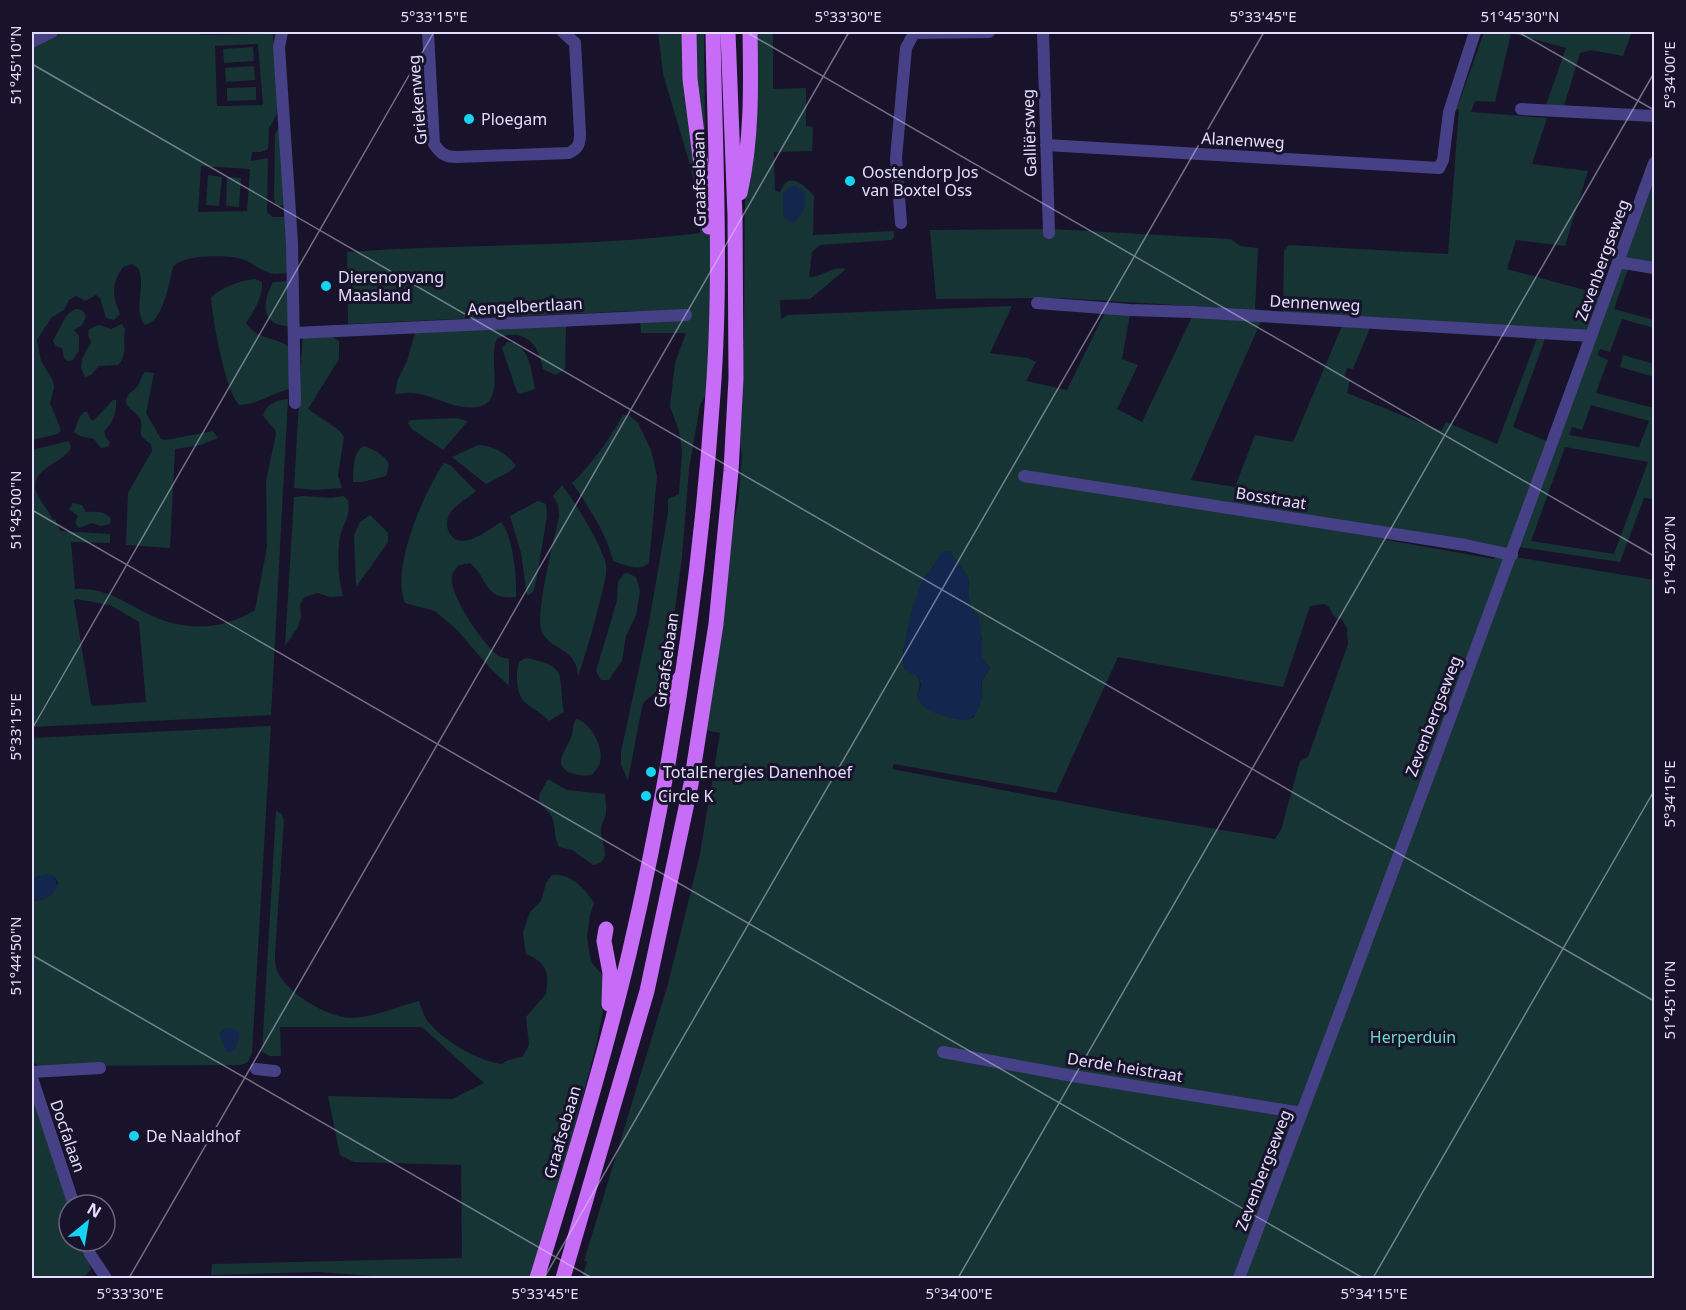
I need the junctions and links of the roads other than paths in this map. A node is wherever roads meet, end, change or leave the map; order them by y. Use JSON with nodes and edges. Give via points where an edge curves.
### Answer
{"nodes":[{"id":1,"x":52,"y":32,"type":"edge"},
{"id":2,"x":282,"y":32,"type":"edge"},
{"id":3,"x":428,"y":32,"type":"edge"},
{"id":4,"x":563,"y":32,"type":"edge"},
{"id":5,"x":689,"y":32,"type":"edge"},
{"id":6,"x":713,"y":32,"type":"edge"},
{"id":7,"x":728,"y":32,"type":"edge"},
{"id":8,"x":750,"y":32,"type":"edge"},
{"id":9,"x":989,"y":32,"type":"edge"},
{"id":10,"x":1043,"y":32,"type":"edge"},
{"id":11,"x":1475,"y":32,"type":"edge"},
{"id":12,"x":32,"y":42,"type":"edge"},
{"id":13,"x":1521,"y":109,"type":"dead end"},
{"id":14,"x":1654,"y":116,"type":"edge"},
{"id":15,"x":1046,"y":145,"type":"junction"},
{"id":16,"x":1654,"y":163,"type":"edge"},
{"id":17,"x":735,"y":216,"type":"junction"},
{"id":18,"x":901,"y":222,"type":"dead end"},
{"id":19,"x":1049,"y":233,"type":"dead end"},
{"id":20,"x":1618,"y":262,"type":"junction"},
{"id":21,"x":1654,"y":268,"type":"edge"},
{"id":22,"x":716,"y":278,"type":"junction"},
{"id":23,"x":1037,"y":303,"type":"dead end"},
{"id":24,"x":686,"y":315,"type":"dead end"},
{"id":25,"x":294,"y":333,"type":"junction"},
{"id":26,"x":1592,"y":336,"type":"junction"},
{"id":27,"x":295,"y":403,"type":"dead end"},
{"id":28,"x":1024,"y":476,"type":"dead end"},
{"id":29,"x":1512,"y":555,"type":"junction"},
{"id":30,"x":684,"y":672,"type":"junction"},
{"id":31,"x":661,"y":700,"type":"dead end"},
{"id":32,"x":606,"y":929,"type":"dead end"},
{"id":33,"x":606,"y":1047,"type":"junction"},
{"id":34,"x":942,"y":1052,"type":"dead end"},
{"id":35,"x":100,"y":1068,"type":"dead end"},
{"id":36,"x":256,"y":1069,"type":"dead end"},
{"id":37,"x":275,"y":1071,"type":"dead end"},
{"id":38,"x":32,"y":1072,"type":"edge"},
{"id":39,"x":32,"y":1078,"type":"edge"},
{"id":40,"x":1302,"y":1113,"type":"junction"},
{"id":41,"x":70,"y":1193,"type":"edge"},
{"id":42,"x":90,"y":1253,"type":"edge"},
{"id":43,"x":106,"y":1278,"type":"edge"},
{"id":44,"x":537,"y":1278,"type":"edge"},
{"id":45,"x":563,"y":1278,"type":"edge"},
{"id":46,"x":1239,"y":1278,"type":"edge"}],
"edges":[{"from":1,"to":12,"type":"street"},
{"from":2,"to":25,"type":"street","via":[[279,47],[292,232]]},
{"from":3,"to":4,"type":"street","name":"Griekenweg","via":[[434,144],[440,154],[457,157],[569,153],[577,149],[580,133],[575,43]]},
{"from":5,"to":22,"type":"main road","via":[[690,79]]},
{"from":6,"to":22,"type":"main road","name":"Graafsebaan","via":[[718,189]]},
{"from":7,"to":17,"type":"main road","name":"Graafsebaan"},
{"from":8,"to":17,"type":"main road","via":[[747,149]]},
{"from":9,"to":18,"type":"street","via":[[914,33],[906,48],[896,158]]},
{"from":10,"to":15,"type":"street","name":"Galliërsweg"},
{"from":11,"to":15,"type":"street","name":"Alanenweg","via":[[1449,112],[1439,168]]},
{"from":13,"to":14,"type":"street"},
{"from":15,"to":19,"type":"street","name":"Galliërsweg"},
{"from":16,"to":20,"type":"street","name":"Zevenbergseweg"},
{"from":17,"to":45,"type":"main road","name":"Graafsebaan","via":[[737,319],[731,471],[704,709],[647,991]]},
{"from":20,"to":21,"type":"street"},
{"from":20,"to":26,"type":"street","name":"Zevenbergseweg"},
{"from":22,"to":30,"type":"main road","name":"Graafsebaan","via":[[713,392]]},
{"from":23,"to":26,"type":"street","name":"Dennenweg"},
{"from":24,"to":25,"type":"street","name":"Aengelbertlaan"},
{"from":25,"to":27,"type":"street"},
{"from":26,"to":29,"type":"street","name":"Zevenbergseweg"},
{"from":28,"to":29,"type":"street","name":"Bosstraat"},
{"from":29,"to":40,"type":"street","name":"Zevenbergseweg"},
{"from":30,"to":31,"type":"main road"},
{"from":30,"to":33,"type":"main road","name":"Graafsebaan","via":[[654,841]]},
{"from":32,"to":33,"type":"main road","via":[[611,989]]},
{"from":33,"to":44,"type":"main road","name":"Graafsebaan"},
{"from":34,"to":40,"type":"street","name":"Derde heistraat"},
{"from":35,"to":38,"type":"street"},
{"from":36,"to":37,"type":"street"},
{"from":39,"to":41,"type":"street","name":"Docfalaan"},
{"from":40,"to":46,"type":"street","name":"Zevenbergseweg"},
{"from":42,"to":43,"type":"street"}]}
